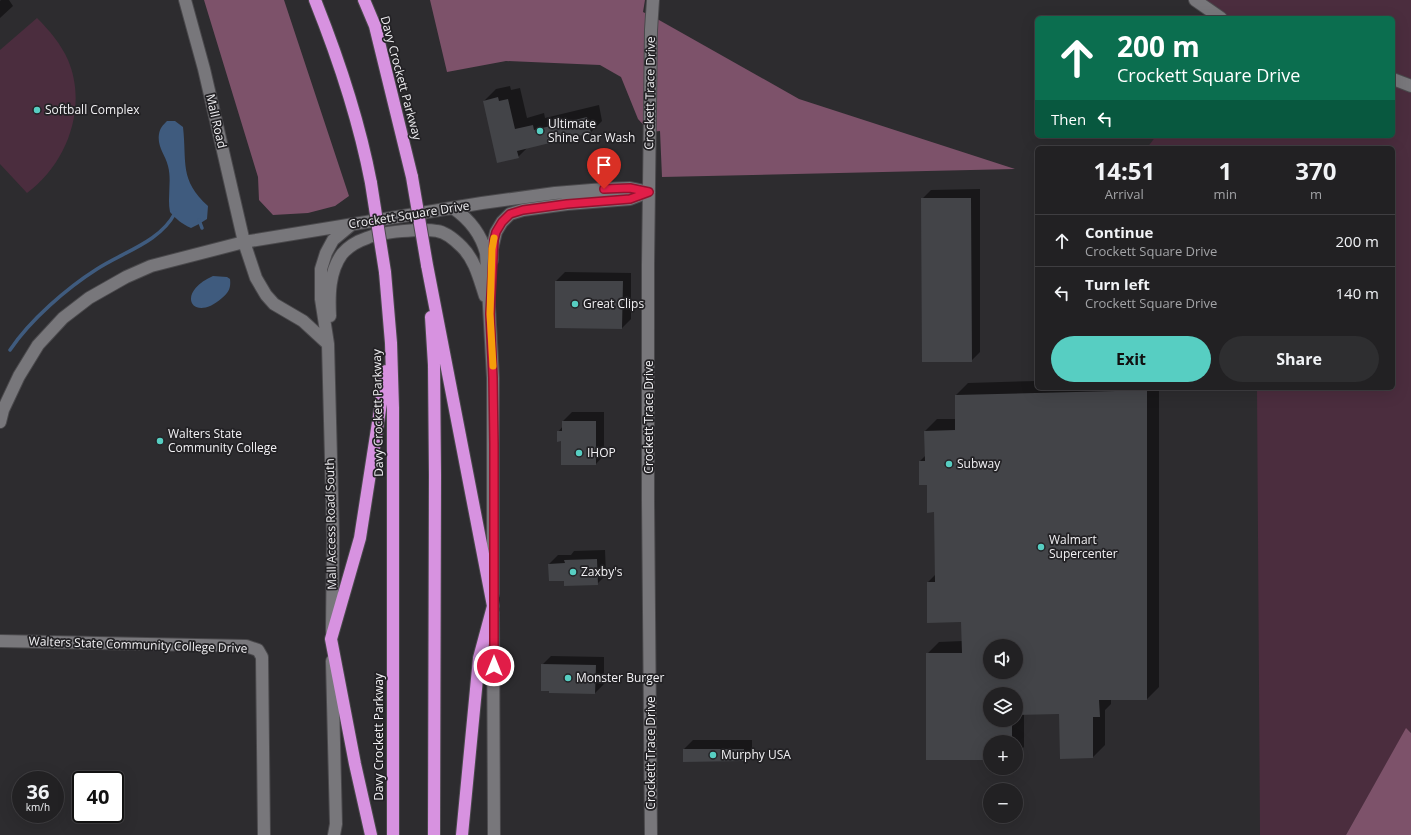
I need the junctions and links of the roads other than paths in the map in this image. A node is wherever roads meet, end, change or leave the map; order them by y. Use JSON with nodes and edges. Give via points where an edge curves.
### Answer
{"nodes":[{"id":1,"x":185,"y":0,"type":"edge"},
{"id":2,"x":315,"y":0,"type":"edge"},
{"id":3,"x":364,"y":0,"type":"edge"},
{"id":4,"x":653,"y":0,"type":"edge"},
{"id":5,"x":1195,"y":0,"type":"edge"},
{"id":6,"x":1218,"y":16,"type":"edge"},
{"id":7,"x":1395,"y":80,"type":"edge"},
{"id":8,"x":1411,"y":86,"type":"edge"},
{"id":9,"x":649,"y":192,"type":"junction"},
{"id":10,"x":453,"y":208,"type":"junction"},
{"id":11,"x":352,"y":224,"type":"junction"},
{"id":12,"x":244,"y":242,"type":"junction"},
{"id":13,"x":427,"y":265,"type":"junction"},
{"id":14,"x":490,"y":314,"type":"junction"},
{"id":15,"x":391,"y":343,"type":"junction"},
{"id":16,"x":328,"y":344,"type":"junction"},
{"id":17,"x":0,"y":422,"type":"edge"},
{"id":18,"x":493,"y":606,"type":"junction"},
{"id":19,"x":331,"y":639,"type":"junction"},
{"id":20,"x":0,"y":641,"type":"edge"},
{"id":21,"x":335,"y":831,"type":"edge"},
{"id":22,"x":264,"y":835,"type":"edge"},
{"id":23,"x":371,"y":835,"type":"edge"},
{"id":24,"x":392,"y":835,"type":"edge"},
{"id":25,"x":434,"y":835,"type":"edge"},
{"id":26,"x":462,"y":835,"type":"edge"},
{"id":27,"x":494,"y":835,"type":"edge"},
{"id":28,"x":651,"y":835,"type":"edge"}],
"edges":[{"from":1,"to":12,"type":"street","name":"Mall Road","via":[[204,69]]},
{"from":2,"to":15,"type":"highway","name":"Davy Crockett Parkway","bridge":true,"via":[[346,84],[360,132],[385,272]]},
{"from":3,"to":13,"type":"highway","name":"Davy Crockett Parkway","bridge":true,"via":[[375,26],[412,177]]},
{"from":4,"to":9,"type":"street","name":"Crockett Trace Drive"},
{"from":5,"to":6,"type":"street"},
{"from":7,"to":8,"type":"street"},
{"from":9,"to":10,"type":"street","name":"Crockett Square Drive","via":[[630,188],[604,189]]},
{"from":9,"to":14,"type":"street","via":[[630,199],[567,204],[510,214],[502,222],[494,240]]},
{"from":9,"to":28,"type":"street","name":"Crockett Trace Drive"},
{"from":10,"to":11,"type":"street","name":"Crockett Square Drive"},
{"from":10,"to":14,"type":"street","via":[[469,221],[484,245]]},
{"from":11,"to":12,"type":"street","name":"Crockett Square Drive"},
{"from":11,"to":16,"type":"street","name":"Mall Access Road South","via":[[333,240],[321,269],[321,300]]},
{"from":12,"to":16,"type":"street","name":"Mall Road","via":[[256,278],[266,295],[274,304],[303,321]]},
{"from":12,"to":17,"type":"street","name":"Crockett Square Drive","via":[[151,266],[90,298],[63,318],[38,345],[19,376]]},
{"from":13,"to":18,"type":"highway"},
{"from":13,"to":25,"type":"highway","name":"Davy Crockett Parkway","via":[[434,365]]},
{"from":14,"to":16,"type":"street","via":[[470,256],[446,234],[426,229],[369,237],[349,248],[338,261],[329,295]]},
{"from":14,"to":18,"type":"street","via":[[494,456]]},
{"from":15,"to":19,"type":"highway","via":[[360,538]]},
{"from":15,"to":24,"type":"highway","name":"Davy Crockett Parkway","via":[[394,478]]},
{"from":16,"to":19,"type":"street","name":"Mall Access Road South","via":[[333,536]]},
{"from":18,"to":26,"type":"highway","via":[[479,658]]},
{"from":18,"to":27,"type":"street"},
{"from":19,"to":21,"type":"street","name":"Mall Access Road South"},
{"from":19,"to":23,"type":"highway"},
{"from":20,"to":22,"type":"street","name":"Walters State Community College Drive","via":[[246,646],[258,650],[262,657]]}]}
